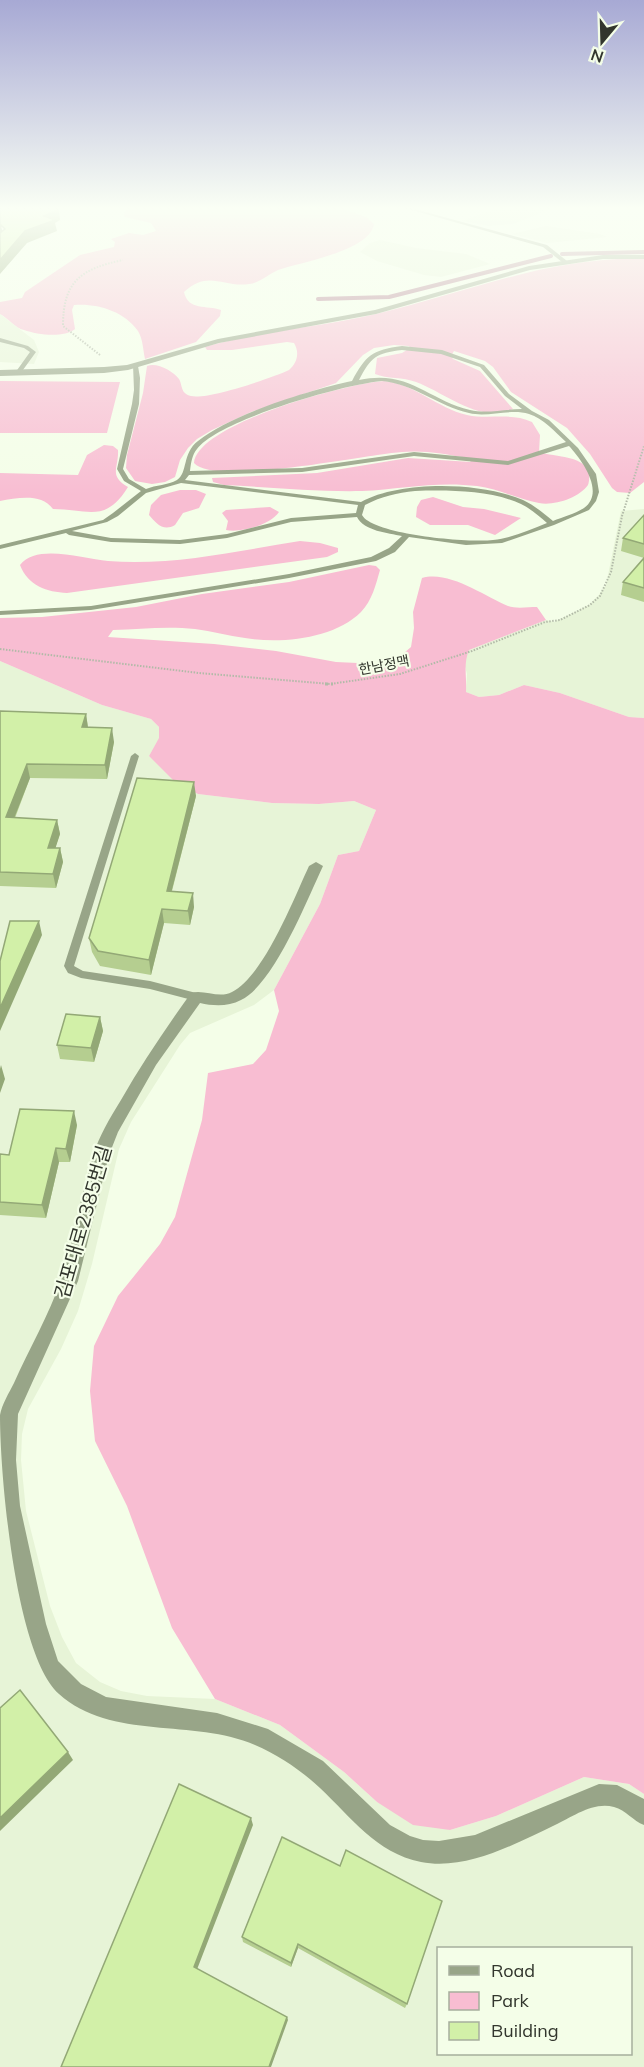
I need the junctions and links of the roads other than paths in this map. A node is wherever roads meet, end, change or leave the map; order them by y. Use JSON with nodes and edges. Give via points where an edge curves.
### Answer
{"nodes":[{"id":1,"x":406,"y":303,"type":"edge"},
{"id":2,"x":0,"y":340,"type":"edge"},
{"id":3,"x":135,"y":366,"type":"junction"},
{"id":4,"x":0,"y":373,"type":"edge"},
{"id":5,"x":18,"y":373,"type":"junction"},
{"id":6,"x":355,"y":382,"type":"junction"},
{"id":7,"x":530,"y":412,"type":"junction"},
{"id":8,"x":570,"y":443,"type":"junction"},
{"id":9,"x":187,"y":473,"type":"junction"},
{"id":10,"x":181,"y":481,"type":"junction"},
{"id":11,"x":145,"y":491,"type":"junction"},
{"id":12,"x":362,"y":504,"type":"junction"},
{"id":13,"x":359,"y":515,"type":"junction"},
{"id":14,"x":552,"y":524,"type":"junction"},
{"id":15,"x":67,"y":532,"type":"junction"},
{"id":16,"x":407,"y":535,"type":"junction"},
{"id":17,"x":0,"y":547,"type":"edge"},
{"id":18,"x":0,"y":613,"type":"edge"},
{"id":19,"x":135,"y":756,"type":"dead end"},
{"id":20,"x":316,"y":866,"type":"dead end"},
{"id":21,"x":195,"y":997,"type":"junction"},
{"id":22,"x":644,"y":1814,"type":"edge"}],
"edges":[{"from":1,"to":3,"type":"street","via":[[218,341]]},
{"from":2,"to":5,"type":"lane","via":[[33,352]]},
{"from":3,"to":5,"type":"street"},
{"from":3,"to":11,"type":"lane","via":[[137,383],[120,469],[126,480]]},
{"from":4,"to":5,"type":"street"},
{"from":6,"to":7,"type":"lane","via":[[375,378],[411,384],[472,413]]},
{"from":6,"to":7,"type":"lane","via":[[366,361],[384,350],[442,352],[482,366],[507,395]]},
{"from":6,"to":9,"type":"lane","via":[[261,412],[209,435],[194,448]]},
{"from":7,"to":8,"type":"lane"},
{"from":8,"to":9,"type":"lane","via":[[508,463],[414,454],[302,470]]},
{"from":8,"to":14,"type":"lane","via":[[591,468],[594,496],[587,509]]},
{"from":9,"to":10,"type":"lane"},
{"from":10,"to":11,"type":"lane"},
{"from":10,"to":12,"type":"lane"},
{"from":11,"to":15,"type":"lane","via":[[113,517]]},
{"from":12,"to":13,"type":"lane"},
{"from":12,"to":14,"type":"lane","via":[[376,496],[405,491],[469,490],[519,501]]},
{"from":13,"to":15,"type":"lane","via":[[299,519],[227,536],[180,542],[111,540]]},
{"from":13,"to":16,"type":"lane","via":[[369,525]]},
{"from":14,"to":16,"type":"lane","via":[[488,543]]},
{"from":15,"to":17,"type":"lane"},
{"from":16,"to":18,"type":"lane","via":[[392,550],[373,559],[299,574],[92,608]]},
{"from":19,"to":21,"type":"lane","via":[[69,966],[81,974]]},
{"from":20,"to":21,"type":"street","via":[[251,986],[227,999]]},
{"from":21,"to":22,"type":"street","name":"김포대로2385번길","via":[[151,1061],[111,1131],[95,1175],[69,1281],[9,1414],[4,1434],[8,1506],[39,1635],[51,1668],[87,1701],[118,1712],[216,1723],[272,1741],[327,1779],[379,1830],[423,1851],[447,1852],[501,1838],[590,1796],[612,1795]]}]}
